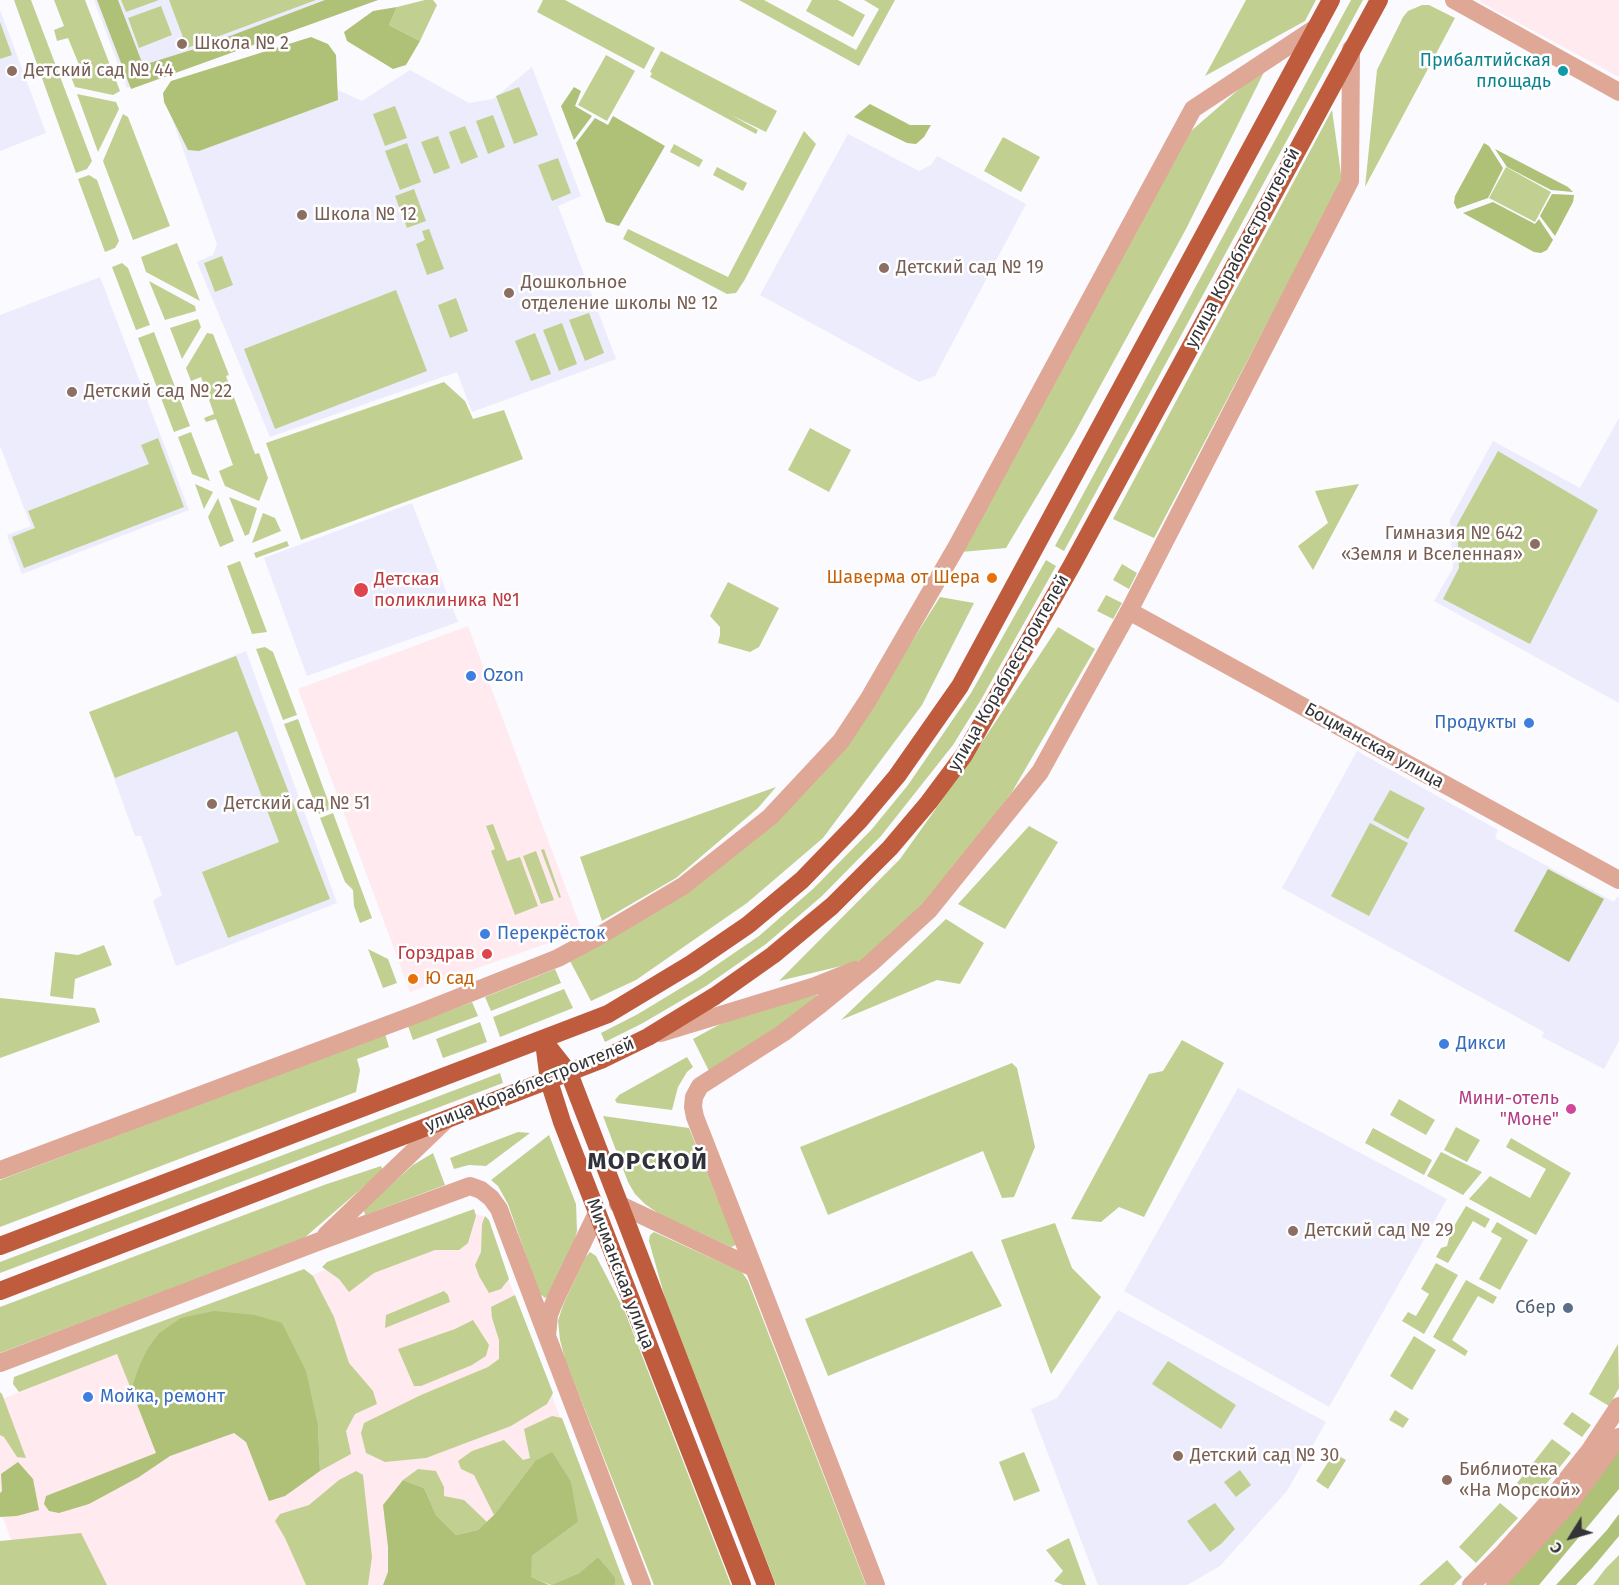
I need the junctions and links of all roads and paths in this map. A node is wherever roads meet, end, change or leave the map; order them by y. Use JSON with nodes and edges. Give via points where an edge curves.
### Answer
{"nodes":[{"id":1,"x":1331,"y":0,"type":"edge"},
{"id":2,"x":1378,"y":0,"type":"edge"},
{"id":3,"x":1454,"y":0,"type":"edge"},
{"id":4,"x":1317,"y":27,"type":"junction"},
{"id":5,"x":1351,"y":49,"type":"junction"},
{"id":6,"x":1619,"y":92,"type":"edge"},
{"id":7,"x":1129,"y":611,"type":"junction"},
{"id":8,"x":1619,"y":880,"type":"edge"},
{"id":9,"x":871,"y":963,"type":"junction"},
{"id":10,"x":648,"y":1037,"type":"junction"},
{"id":11,"x":543,"y":1040,"type":"junction"},
{"id":12,"x":569,"y":1073,"type":"junction"},
{"id":13,"x":549,"y":1081,"type":"junction"},
{"id":14,"x":448,"y":1118,"type":"junction"},
{"id":15,"x":0,"y":1170,"type":"edge"},
{"id":16,"x":618,"y":1204,"type":"junction"},
{"id":17,"x":597,"y":1213,"type":"junction"},
{"id":18,"x":320,"y":1240,"type":"junction"},
{"id":19,"x":0,"y":1246,"type":"edge"},
{"id":20,"x":754,"y":1268,"type":"junction"},
{"id":21,"x":0,"y":1291,"type":"edge"},
{"id":22,"x":547,"y":1336,"type":"junction"},
{"id":23,"x":0,"y":1363,"type":"edge"},
{"id":24,"x":1619,"y":1406,"type":"edge"},
{"id":25,"x":1619,"y":1437,"type":"edge"},
{"id":26,"x":642,"y":1585,"type":"edge"},
{"id":27,"x":742,"y":1585,"type":"edge"},
{"id":28,"x":766,"y":1585,"type":"edge"},
{"id":29,"x":876,"y":1585,"type":"edge"},
{"id":30,"x":1472,"y":1585,"type":"edge"},
{"id":31,"x":1495,"y":1585,"type":"edge"}],
"edges":[{"from":1,"to":4,"type":"main road","name":"улица Кораблестроителей"},
{"from":2,"to":5,"type":"main road","name":"улица Кораблестроителей"},
{"from":3,"to":6,"type":"street"},
{"from":4,"to":11,"type":"main road","name":"улица Кораблестроителей","via":[[960,686],[897,776],[861,820],[802,880],[748,925],[631,1002]]},
{"from":4,"to":15,"type":"street","via":[[1193,110],[950,560],[874,691],[841,741],[770,817],[683,886],[558,958]]},
{"from":5,"to":7,"type":"street","name":"улица Кораблестроителей","via":[[1350,181]]},
{"from":5,"to":10,"type":"main road","name":"улица Кораблестроителей","via":[[1077,556],[964,755],[890,848],[832,906],[773,955]]},
{"from":7,"to":8,"type":"street","name":"Боцманская улица"},
{"from":7,"to":9,"type":"street","name":"улица Кораблестроителей","via":[[1040,772],[937,902]]},
{"from":9,"to":10,"type":"street","via":[[814,986]]},
{"from":9,"to":20,"type":"street","name":"улица Кораблестроителей","via":[[783,1033],[700,1086],[694,1097],[693,1107]]},
{"from":10,"to":12,"type":"main road","name":"улица Кораблестроителей"},
{"from":11,"to":12,"type":"main road","name":"Мичманская улица"},
{"from":11,"to":13,"type":"main road","name":"Мичманская улица"},
{"from":11,"to":19,"type":"main road","name":"улица Кораблестроителей"},
{"from":12,"to":13,"type":"main road","name":"улица Кораблестроителей"},
{"from":12,"to":16,"type":"main road","name":"Мичманская улица"},
{"from":13,"to":14,"type":"main road","name":"улица Кораблестроителей"},
{"from":13,"to":17,"type":"main road","name":"Мичманская улица"},
{"from":14,"to":18,"type":"street"},
{"from":14,"to":21,"type":"main road","name":"улица Кораблестроителей"},
{"from":16,"to":20,"type":"street"},
{"from":16,"to":28,"type":"main road","name":"Мичманская улица"},
{"from":17,"to":22,"type":"street","via":[[555,1299]]},
{"from":17,"to":27,"type":"main road","name":"Мичманская улица"},
{"from":18,"to":22,"type":"street","via":[[456,1190],[470,1186],[481,1190],[506,1222]]},
{"from":18,"to":23,"type":"street"},
{"from":20,"to":29,"type":"street"},
{"from":22,"to":26,"type":"street"},
{"from":24,"to":30,"type":"street","via":[[1551,1499]]},
{"from":25,"to":31,"type":"street","via":[[1560,1515]]}]}
